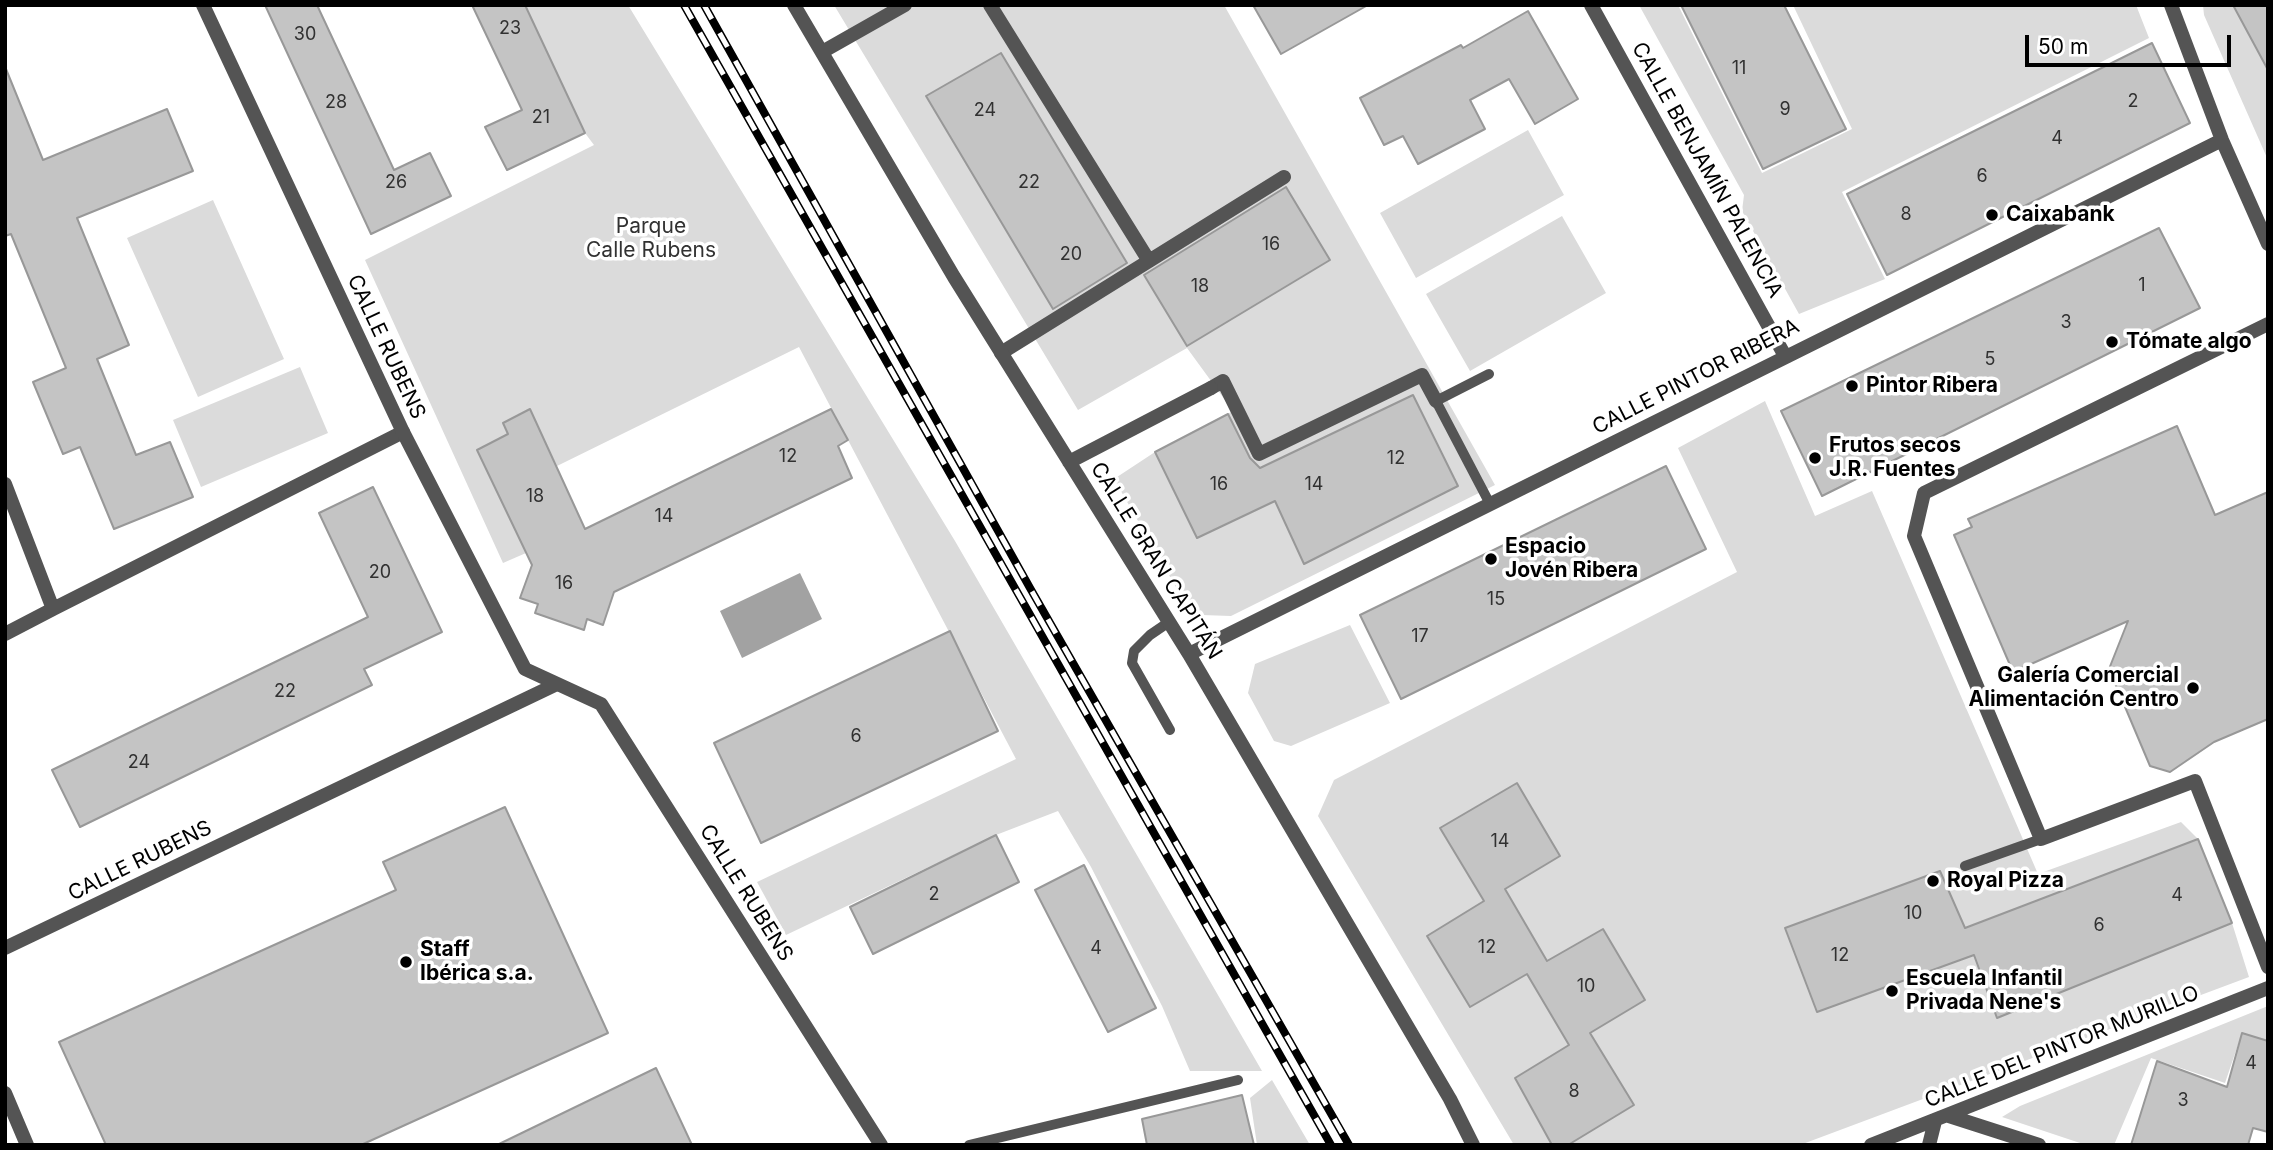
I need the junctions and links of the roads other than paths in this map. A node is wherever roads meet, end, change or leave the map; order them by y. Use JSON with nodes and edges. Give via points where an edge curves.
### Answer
{"nodes":[{"id":1,"x":203,"y":5,"type":"edge"},
{"id":2,"x":794,"y":5,"type":"edge"},
{"id":3,"x":905,"y":5,"type":"edge"},
{"id":4,"x":990,"y":5,"type":"edge"},
{"id":5,"x":1591,"y":5,"type":"edge"},
{"id":6,"x":2171,"y":5,"type":"edge"},
{"id":7,"x":822,"y":52,"type":"junction"},
{"id":8,"x":2222,"y":140,"type":"junction"},
{"id":9,"x":1284,"y":177,"type":"dead end"},
{"id":10,"x":2268,"y":244,"type":"edge"},
{"id":11,"x":1149,"y":261,"type":"junction"},
{"id":12,"x":2268,"y":324,"type":"edge"},
{"id":13,"x":1001,"y":353,"type":"junction"},
{"id":14,"x":1785,"y":356,"type":"junction"},
{"id":15,"x":1489,"y":374,"type":"dead end"},
{"id":16,"x":1436,"y":401,"type":"junction"},
{"id":17,"x":403,"y":432,"type":"junction"},
{"id":18,"x":1069,"y":462,"type":"junction"},
{"id":19,"x":5,"y":484,"type":"edge"},
{"id":20,"x":1490,"y":504,"type":"junction"},
{"id":21,"x":53,"y":609,"type":"junction"},
{"id":22,"x":1170,"y":622,"type":"junction"},
{"id":23,"x":5,"y":634,"type":"edge"},
{"id":24,"x":1189,"y":654,"type":"junction"},
{"id":25,"x":557,"y":684,"type":"junction"},
{"id":26,"x":1170,"y":730,"type":"dead end"},
{"id":27,"x":2041,"y":839,"type":"junction"},
{"id":28,"x":1965,"y":866,"type":"dead end"},
{"id":29,"x":5,"y":948,"type":"edge"},
{"id":30,"x":2268,"y":967,"type":"edge"},
{"id":31,"x":2268,"y":988,"type":"edge"},
{"id":32,"x":1238,"y":1080,"type":"dead end"},
{"id":33,"x":5,"y":1093,"type":"edge"},
{"id":34,"x":1942,"y":1118,"type":"junction"},
{"id":35,"x":19,"y":1126,"type":"junction"},
{"id":36,"x":18,"y":1145,"type":"edge"},
{"id":37,"x":26,"y":1145,"type":"edge"},
{"id":38,"x":881,"y":1145,"type":"edge"},
{"id":39,"x":969,"y":1145,"type":"edge"},
{"id":40,"x":1473,"y":1145,"type":"edge"},
{"id":41,"x":1871,"y":1145,"type":"edge"},
{"id":42,"x":1929,"y":1145,"type":"edge"},
{"id":43,"x":2039,"y":1145,"type":"edge"}],
"edges":[{"from":1,"to":17,"type":"street","name":"CALLE RUBENS"},
{"from":2,"to":7,"type":"street","name":"CALLE GRAN CAPITÁN"},
{"from":3,"to":7,"type":"street"},
{"from":4,"to":11,"type":"street"},
{"from":5,"to":14,"type":"street","name":"CALLE BENJAMÍN PALENCIA"},
{"from":6,"to":8,"type":"street"},
{"from":7,"to":13,"type":"street","name":"CALLE GRAN CAPITÁN"},
{"from":8,"to":10,"type":"street"},
{"from":8,"to":14,"type":"street","name":"CALLE PINTOR RIBERA"},
{"from":9,"to":11,"type":"street"},
{"from":11,"to":13,"type":"street"},
{"from":12,"to":27,"type":"street","via":[[1924,493],[1913,536]]},
{"from":13,"to":18,"type":"street","name":"CALLE GRAN CAPITÁN"},
{"from":14,"to":20,"type":"street","name":"CALLE PINTOR RIBERA"},
{"from":15,"to":16,"type":"lane"},
{"from":16,"to":18,"type":"street","via":[[1422,375],[1259,454],[1223,381]]},
{"from":16,"to":20,"type":"lane"},
{"from":17,"to":21,"type":"street"},
{"from":17,"to":25,"type":"street","name":"CALLE RUBENS","via":[[525,669]]},
{"from":18,"to":22,"type":"street","name":"CALLE GRAN CAPITÁN"},
{"from":19,"to":21,"type":"street"},
{"from":20,"to":24,"type":"street","name":"CALLE PINTOR RIBERA"},
{"from":21,"to":23,"type":"street"},
{"from":22,"to":24,"type":"street","name":"CALLE GRAN CAPITÁN"},
{"from":22,"to":26,"type":"lane","via":[[1134,651],[1132,663]]},
{"from":24,"to":40,"type":"street","name":"CALLE GRAN CAPITÁN"},
{"from":25,"to":29,"type":"street","name":"CALLE RUBENS"},
{"from":25,"to":38,"type":"street","name":"CALLE RUBENS","via":[[601,704]]},
{"from":27,"to":28,"type":"lane"},
{"from":27,"to":30,"type":"street","via":[[2195,781]]},
{"from":31,"to":34,"type":"street","name":"CALLE DEL PINTOR MURILLO"},
{"from":32,"to":39,"type":"lane"},
{"from":33,"to":35,"type":"street"},
{"from":34,"to":41,"type":"street","name":"CALLE DEL PINTOR MURILLO"},
{"from":34,"to":42,"type":"street"},
{"from":34,"to":43,"type":"street"},
{"from":35,"to":36,"type":"street"},
{"from":35,"to":37,"type":"street"}]}
